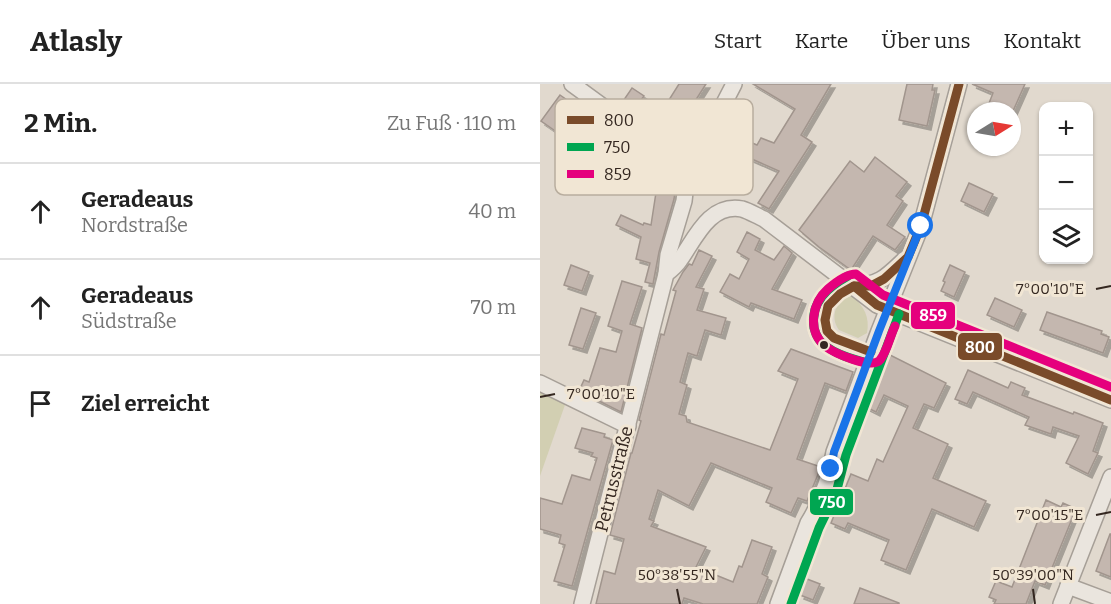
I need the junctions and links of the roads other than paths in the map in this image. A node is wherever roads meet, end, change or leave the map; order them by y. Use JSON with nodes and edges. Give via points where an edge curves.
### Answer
{"nodes":[{"id":1,"x":572,"y":84,"type":"edge"},
{"id":2,"x":734,"y":84,"type":"edge"},
{"id":3,"x":959,"y":84,"type":"edge"},
{"id":4,"x":593,"y":99,"type":"edge"},
{"id":5,"x":726,"y":99,"type":"edge"},
{"id":6,"x":685,"y":195,"type":"edge"},
{"id":7,"x":908,"y":257,"type":"junction"},
{"id":8,"x":666,"y":274,"type":"junction"},
{"id":9,"x":854,"y":286,"type":"junction"},
{"id":10,"x":888,"y":310,"type":"junction"},
{"id":11,"x":871,"y":352,"type":"junction"},
{"id":12,"x":540,"y":383,"type":"edge"},
{"id":13,"x":1111,"y":400,"type":"edge"},
{"id":14,"x":628,"y":426,"type":"junction"},
{"id":15,"x":1111,"y":477,"type":"edge"},
{"id":16,"x":1068,"y":586,"type":"junction"},
{"id":17,"x":1111,"y":602,"type":"edge"},
{"id":18,"x":582,"y":604,"type":"edge"},
{"id":19,"x":778,"y":604,"type":"edge"},
{"id":20,"x":1061,"y":604,"type":"edge"}],
"edges":[{"from":1,"to":4,"type":"street"},
{"from":2,"to":5,"type":"street"},
{"from":3,"to":7,"type":"street","via":[[921,226]]},
{"from":6,"to":8,"type":"street"},
{"from":7,"to":9,"type":"street","via":[[871,286]]},
{"from":7,"to":10,"type":"street"},
{"from":8,"to":9,"type":"street","name":"Petrusstraße","via":[[710,218],[733,208],[764,219]]},
{"from":8,"to":14,"type":"street","name":"Petrusstraße"},
{"from":9,"to":10,"type":"street","name":"Petrusstraße"},
{"from":9,"to":11,"type":"lane","via":[[828,306],[827,331],[834,338]]},
{"from":10,"to":11,"type":"street"},
{"from":10,"to":13,"type":"street","name":"Petrusstraße"},
{"from":11,"to":19,"type":"street"},
{"from":12,"to":14,"type":"street"},
{"from":14,"to":18,"type":"street","name":"Petrusstraße"},
{"from":15,"to":16,"type":"street"},
{"from":16,"to":17,"type":"street"},
{"from":16,"to":20,"type":"street"}]}
